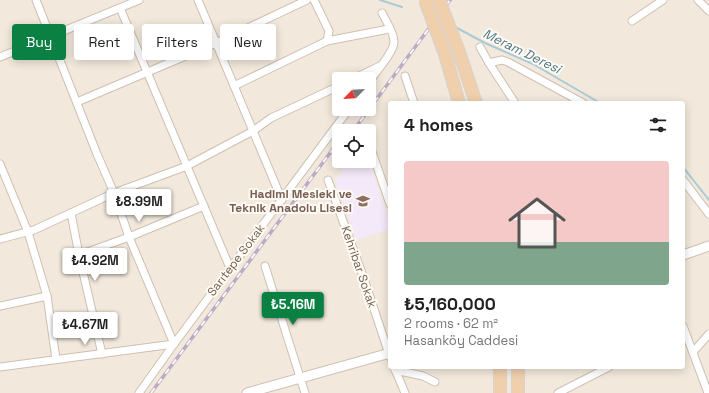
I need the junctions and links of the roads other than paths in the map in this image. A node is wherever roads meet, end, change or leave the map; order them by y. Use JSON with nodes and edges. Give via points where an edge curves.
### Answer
{"nodes":[{"id":1,"x":36,"y":0,"type":"edge"},
{"id":2,"x":139,"y":0,"type":"edge"},
{"id":3,"x":198,"y":0,"type":"edge"},
{"id":4,"x":307,"y":0,"type":"edge"},
{"id":5,"x":314,"y":0,"type":"edge"},
{"id":6,"x":425,"y":0,"type":"edge"},
{"id":7,"x":439,"y":0,"type":"edge"},
{"id":8,"x":663,"y":0,"type":"edge"},
{"id":9,"x":698,"y":0,"type":"edge"},
{"id":10,"x":120,"y":8,"type":"junction"},
{"id":11,"x":709,"y":11,"type":"edge"},
{"id":12,"x":382,"y":13,"type":"dead end"},
{"id":13,"x":632,"y":21,"type":"dead end"},
{"id":14,"x":46,"y":24,"type":"edge"},
{"id":15,"x":390,"y":29,"type":"junction"},
{"id":16,"x":66,"y":30,"type":"edge"},
{"id":17,"x":327,"y":41,"type":"junction"},
{"id":18,"x":216,"y":43,"type":"junction"},
{"id":19,"x":480,"y":47,"type":"dead end"},
{"id":20,"x":12,"y":52,"type":"edge"},
{"id":21,"x":0,"y":57,"type":"edge"},
{"id":22,"x":60,"y":60,"type":"edge"},
{"id":23,"x":489,"y":63,"type":"junction"},
{"id":24,"x":381,"y":65,"type":"junction"},
{"id":25,"x":147,"y":72,"type":"junction"},
{"id":26,"x":367,"y":72,"type":"edge"},
{"id":27,"x":376,"y":72,"type":"edge"},
{"id":28,"x":405,"y":76,"type":"dead end"},
{"id":29,"x":234,"y":86,"type":"junction"},
{"id":30,"x":332,"y":89,"type":"edge"},
{"id":31,"x":413,"y":101,"type":"edge"},
{"id":32,"x":459,"y":101,"type":"edge"},
{"id":33,"x":475,"y":101,"type":"edge"},
{"id":34,"x":514,"y":101,"type":"edge"},
{"id":35,"x":579,"y":101,"type":"edge"},
{"id":36,"x":77,"y":102,"type":"junction"},
{"id":37,"x":344,"y":116,"type":"edge"},
{"id":38,"x":253,"y":131,"type":"junction"},
{"id":39,"x":376,"y":163,"type":"edge"},
{"id":40,"x":0,"y":164,"type":"edge"},
{"id":41,"x":187,"y":166,"type":"junction"},
{"id":42,"x":328,"y":180,"type":"dead end"},
{"id":43,"x":685,"y":183,"type":"edge"},
{"id":44,"x":114,"y":193,"type":"junction"},
{"id":45,"x":388,"y":198,"type":"edge"},
{"id":46,"x":282,"y":200,"type":"junction"},
{"id":47,"x":204,"y":206,"type":"junction"},
{"id":48,"x":71,"y":213,"type":"junction"},
{"id":49,"x":709,"y":214,"type":"edge"},
{"id":50,"x":28,"y":232,"type":"junction"},
{"id":51,"x":129,"y":237,"type":"junction"},
{"id":52,"x":0,"y":239,"type":"edge"},
{"id":53,"x":709,"y":246,"type":"edge"},
{"id":54,"x":685,"y":254,"type":"edge"},
{"id":55,"x":79,"y":255,"type":"junction"},
{"id":56,"x":264,"y":266,"type":"dead end"},
{"id":57,"x":230,"y":268,"type":"junction"},
{"id":58,"x":47,"y":296,"type":"junction"},
{"id":59,"x":0,"y":306,"type":"edge"},
{"id":60,"x":709,"y":334,"type":"edge"},
{"id":61,"x":685,"y":339,"type":"edge"},
{"id":62,"x":174,"y":344,"type":"junction"},
{"id":63,"x":388,"y":348,"type":"edge"},
{"id":64,"x":693,"y":352,"type":"junction"},
{"id":65,"x":102,"y":354,"type":"junction"},
{"id":66,"x":388,"y":355,"type":"edge"},
{"id":67,"x":56,"y":359,"type":"junction"},
{"id":68,"x":0,"y":367,"type":"edge"},
{"id":69,"x":395,"y":369,"type":"edge"},
{"id":70,"x":398,"y":369,"type":"edge"},
{"id":71,"x":500,"y":369,"type":"edge"},
{"id":72,"x":518,"y":369,"type":"edge"},
{"id":73,"x":603,"y":369,"type":"edge"},
{"id":74,"x":300,"y":378,"type":"junction"},
{"id":75,"x":435,"y":382,"type":"dead end"},
{"id":76,"x":139,"y":393,"type":"edge"},
{"id":77,"x":250,"y":393,"type":"edge"},
{"id":78,"x":305,"y":393,"type":"edge"},
{"id":79,"x":405,"y":393,"type":"edge"},
{"id":80,"x":500,"y":393,"type":"edge"},
{"id":81,"x":518,"y":393,"type":"edge"},
{"id":82,"x":559,"y":393,"type":"edge"},
{"id":83,"x":708,"y":393,"type":"edge"}],
"edges":[{"from":1,"to":14,"type":"street"},
{"from":2,"to":10,"type":"street"},
{"from":3,"to":18,"type":"street"},
{"from":4,"to":18,"type":"street"},
{"from":5,"to":17,"type":"street","via":[[329,31]]},
{"from":6,"to":32,"type":"highway","bridge":true,"via":[[446,54]]},
{"from":7,"to":33,"type":"highway","bridge":true},
{"from":8,"to":13,"type":"street"},
{"from":9,"to":11,"type":"street"},
{"from":10,"to":16,"type":"street"},
{"from":10,"to":25,"type":"street"},
{"from":12,"to":15,"type":"street"},
{"from":15,"to":17,"type":"street"},
{"from":15,"to":24,"type":"street","via":[[394,43]]},
{"from":17,"to":29,"type":"street"},
{"from":18,"to":25,"type":"street"},
{"from":18,"to":29,"type":"street"},
{"from":19,"to":23,"type":"street"},
{"from":20,"to":21,"type":"street"},
{"from":22,"to":36,"type":"street"},
{"from":23,"to":34,"type":"street"},
{"from":23,"to":35,"type":"street","via":[[502,60],[508,62]]},
{"from":24,"to":26,"type":"street"},
{"from":24,"to":27,"type":"street"},
{"from":25,"to":36,"type":"street"},
{"from":25,"to":41,"type":"street"},
{"from":28,"to":31,"type":"street"},
{"from":29,"to":38,"type":"street"},
{"from":30,"to":38,"type":"street","via":[[272,118]]},
{"from":36,"to":44,"type":"street"},
{"from":37,"to":46,"type":"street","name":"Sarıtepe Sokak"},
{"from":38,"to":41,"type":"street"},
{"from":38,"to":46,"type":"street"},
{"from":39,"to":45,"type":"street"},
{"from":40,"to":50,"type":"street"},
{"from":41,"to":44,"type":"street"},
{"from":41,"to":47,"type":"street"},
{"from":42,"to":63,"type":"street","name":"Kehribar Sokak"},
{"from":43,"to":49,"type":"street"},
{"from":44,"to":48,"type":"street"},
{"from":44,"to":51,"type":"street"},
{"from":46,"to":57,"type":"street","name":"Sarıtepe Sokak"},
{"from":47,"to":51,"type":"street"},
{"from":47,"to":57,"type":"street"},
{"from":48,"to":50,"type":"street"},
{"from":48,"to":55,"type":"street"},
{"from":50,"to":52,"type":"street"},
{"from":50,"to":58,"type":"street"},
{"from":51,"to":55,"type":"street"},
{"from":51,"to":62,"type":"street"},
{"from":53,"to":54,"type":"street"},
{"from":55,"to":65,"type":"street"},
{"from":56,"to":74,"type":"street"},
{"from":57,"to":62,"type":"street","name":"Sarıtepe Sokak"},
{"from":58,"to":59,"type":"street"},
{"from":58,"to":67,"type":"street"},
{"from":60,"to":64,"type":"street"},
{"from":61,"to":64,"type":"street"},
{"from":62,"to":65,"type":"street"},
{"from":62,"to":76,"type":"street","name":"Sarıtepe Sokak"},
{"from":64,"to":83,"type":"street"},
{"from":65,"to":67,"type":"street"},
{"from":66,"to":74,"type":"street"},
{"from":67,"to":68,"type":"street"},
{"from":69,"to":79,"type":"street"},
{"from":70,"to":75,"type":"street"},
{"from":71,"to":80,"type":"highway"},
{"from":72,"to":81,"type":"highway"},
{"from":73,"to":82,"type":"street"},
{"from":74,"to":77,"type":"street"},
{"from":74,"to":78,"type":"street"}]}
